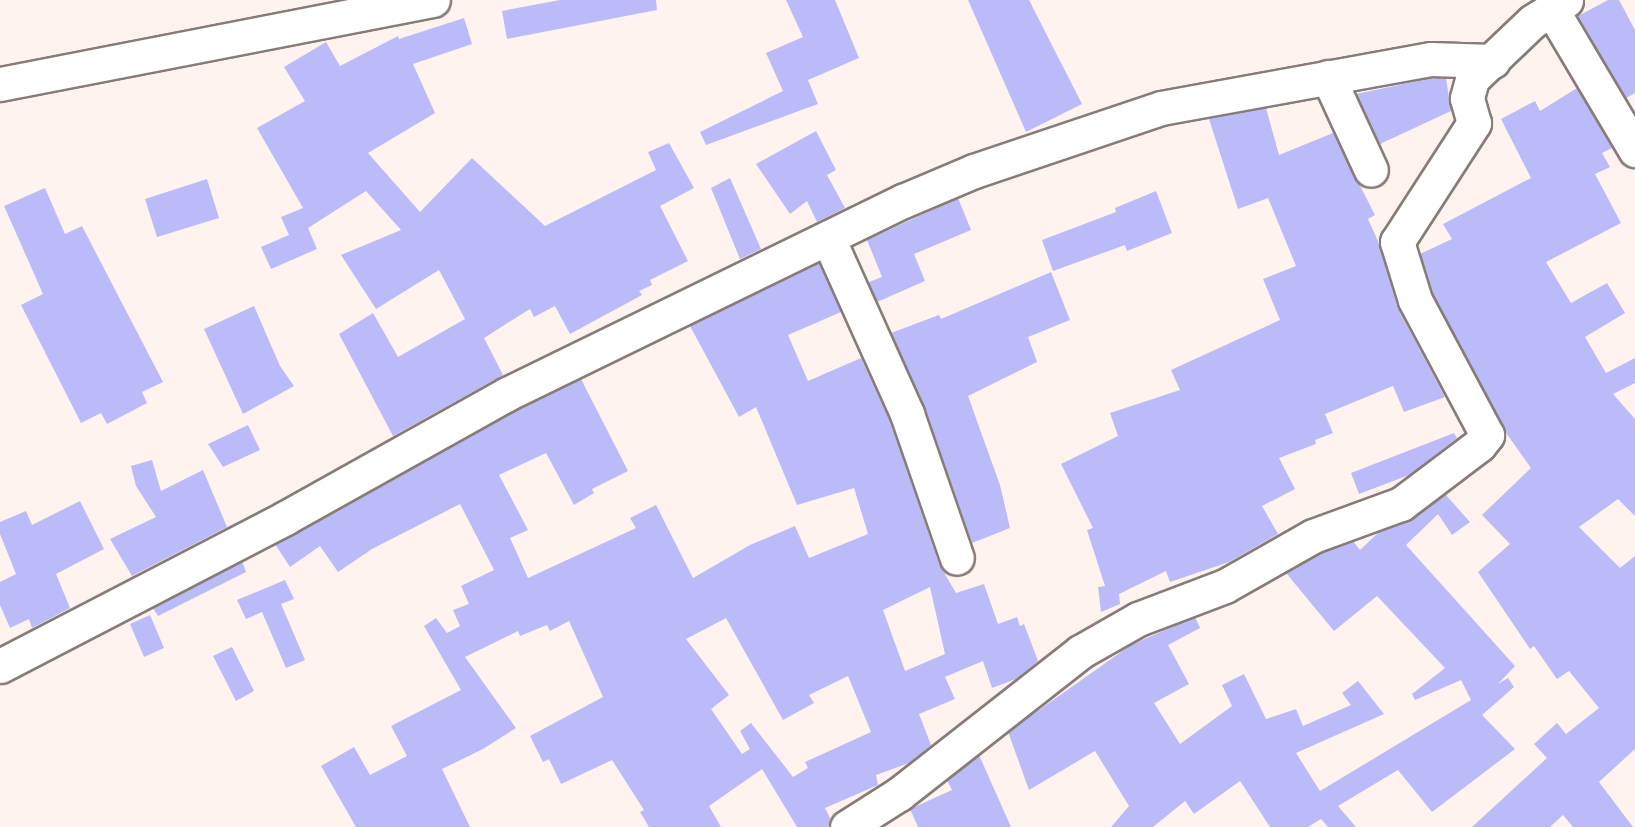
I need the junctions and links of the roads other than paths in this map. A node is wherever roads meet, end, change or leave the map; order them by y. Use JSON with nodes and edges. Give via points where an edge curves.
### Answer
{"nodes":[{"id":1,"x":433,"y":0,"type":"edge"},
{"id":2,"x":1559,"y":5,"type":"edge"},
{"id":3,"x":1493,"y":62,"type":"junction"},
{"id":4,"x":1328,"y":77,"type":"junction"},
{"id":5,"x":0,"y":84,"type":"edge"},
{"id":6,"x":1635,"y":150,"type":"edge"},
{"id":7,"x":1371,"y":170,"type":"dead end"},
{"id":8,"x":828,"y":238,"type":"junction"},
{"id":9,"x":957,"y":558,"type":"dead end"},
{"id":10,"x":0,"y":666,"type":"edge"},
{"id":11,"x":847,"y":827,"type":"edge"}],
"edges":[{"from":1,"to":5,"type":"street"},
{"from":2,"to":3,"type":"street","via":[[1533,21]]},
{"from":2,"to":6,"type":"street"},
{"from":3,"to":4,"type":"street","via":[[1431,59]]},
{"from":3,"to":11,"type":"street","via":[[1472,79],[1467,98],[1474,123],[1397,242],[1415,300],[1487,435],[1479,445],[1401,504],[1313,537],[1225,586],[1138,619],[1080,652],[899,794]]},
{"from":4,"to":7,"type":"street"},
{"from":4,"to":8,"type":"street","via":[[1161,108],[974,171]]},
{"from":8,"to":9,"type":"street","via":[[907,414]]},
{"from":8,"to":10,"type":"street","via":[[507,394],[285,518]]}]}
